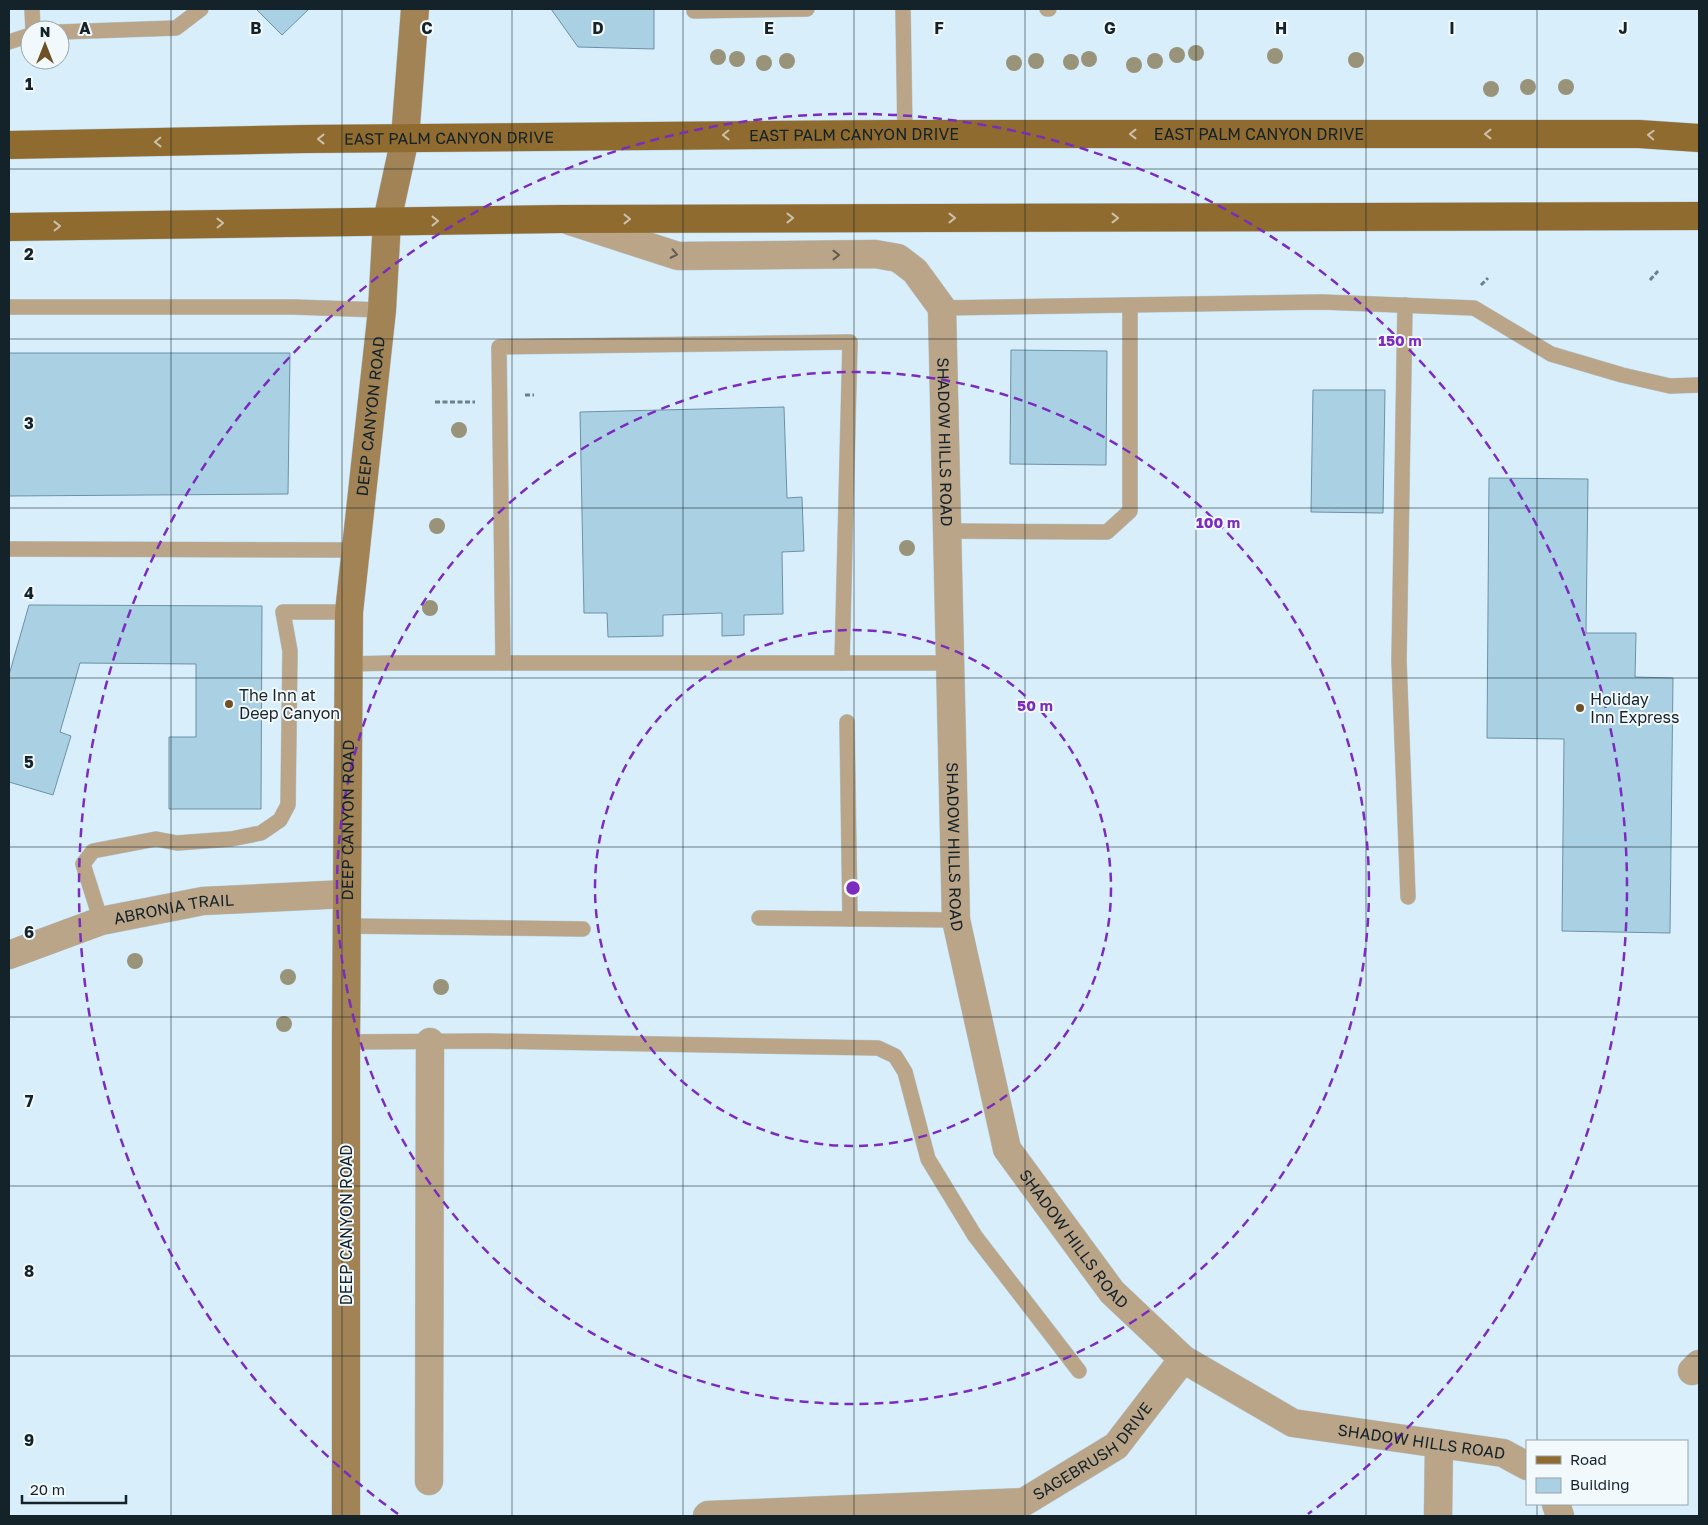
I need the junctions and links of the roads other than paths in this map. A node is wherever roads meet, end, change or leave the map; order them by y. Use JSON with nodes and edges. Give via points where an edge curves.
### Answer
{"nodes":[{"id":1,"x":201,"y":9,"type":"edge"},
{"id":2,"x":415,"y":9,"type":"edge"},
{"id":3,"x":694,"y":9,"type":"edge"},
{"id":4,"x":807,"y":9,"type":"edge"},
{"id":5,"x":903,"y":9,"type":"edge"},
{"id":6,"x":70,"y":32,"type":"edge"},
{"id":7,"x":905,"y":134,"type":"junction"},
{"id":8,"x":405,"y":138,"type":"junction"},
{"id":9,"x":1699,"y":138,"type":"edge"},
{"id":10,"x":9,"y":144,"type":"edge"},
{"id":11,"x":1699,"y":216,"type":"edge"},
{"id":12,"x":561,"y":219,"type":"junction"},
{"id":13,"x":386,"y":221,"type":"junction"},
{"id":14,"x":9,"y":227,"type":"edge"},
{"id":15,"x":1130,"y":305,"type":"junction"},
{"id":16,"x":1405,"y":305,"type":"junction"},
{"id":17,"x":9,"y":307,"type":"edge"},
{"id":18,"x":942,"y":308,"type":"junction"},
{"id":19,"x":382,"y":310,"type":"junction"},
{"id":20,"x":1699,"y":385,"type":"edge"},
{"id":21,"x":947,"y":531,"type":"junction"},
{"id":22,"x":9,"y":550,"type":"edge"},
{"id":23,"x":355,"y":550,"type":"junction"},
{"id":24,"x":349,"y":612,"type":"junction"},
{"id":25,"x":503,"y":663,"type":"junction"},
{"id":26,"x":842,"y":663,"type":"junction"},
{"id":27,"x":950,"y":663,"type":"junction"},
{"id":28,"x":349,"y":664,"type":"junction"},
{"id":29,"x":847,"y":722,"type":"dead end"},
{"id":30,"x":346,"y":894,"type":"junction"},
{"id":31,"x":1408,"y":896,"type":"dead end"},
{"id":32,"x":759,"y":918,"type":"dead end"},
{"id":33,"x":850,"y":919,"type":"junction"},
{"id":34,"x":956,"y":920,"type":"junction"},
{"id":35,"x":101,"y":921,"type":"junction"},
{"id":36,"x":347,"y":926,"type":"junction"},
{"id":37,"x":583,"y":929,"type":"dead end"},
{"id":38,"x":9,"y":955,"type":"edge"},
{"id":39,"x":346,"y":1042,"type":"junction"},
{"id":40,"x":430,"y":1042,"type":"junction"},
{"id":41,"x":1183,"y":1359,"type":"junction"},
{"id":42,"x":1079,"y":1371,"type":"dead end"},
{"id":43,"x":1438,"y":1444,"type":"junction"},
{"id":44,"x":1526,"y":1465,"type":"edge"},
{"id":45,"x":429,"y":1480,"type":"dead end"},
{"id":46,"x":908,"y":1511,"type":"edge"},
{"id":47,"x":346,"y":1516,"type":"edge"},
{"id":48,"x":708,"y":1516,"type":"edge"},
{"id":49,"x":1438,"y":1516,"type":"edge"}],
"edges":[{"from":1,"to":6,"type":"lane","via":[[176,28]]},
{"from":2,"to":8,"type":"street","name":"DEEP CANYON ROAD"},
{"from":3,"to":4,"type":"lane"},
{"from":5,"to":7,"type":"lane"},
{"from":7,"to":8,"type":"main road","name":"EAST PALM CANYON DRIVE","one_way":true},
{"from":9,"to":7,"type":"main road","name":"EAST PALM CANYON DRIVE","one_way":true,"via":[[1639,134]]},
{"from":8,"to":10,"type":"main road","name":"EAST PALM CANYON DRIVE","one_way":true},
{"from":8,"to":13,"type":"street","name":"DEEP CANYON ROAD"},
{"from":12,"to":11,"type":"main road","one_way":true},
{"from":13,"to":12,"type":"main road","one_way":true},
{"from":12,"to":18,"type":"street","one_way":true,"via":[[678,256],[874,254],[898,258],[915,271]]},
{"from":14,"to":13,"type":"main road","one_way":true},
{"from":13,"to":19,"type":"street","name":"DEEP CANYON ROAD"},
{"from":15,"to":16,"type":"lane","via":[[1322,302]]},
{"from":15,"to":18,"type":"lane"},
{"from":15,"to":21,"type":"lane","via":[[1130,511],[1107,532]]},
{"from":16,"to":20,"type":"lane","via":[[1474,308],[1551,354],[1670,386]]},
{"from":16,"to":31,"type":"lane","via":[[1399,661]]},
{"from":17,"to":19,"type":"lane"},
{"from":18,"to":21,"type":"street","name":"SHADOW HILLS ROAD"},
{"from":19,"to":23,"type":"street","name":"DEEP CANYON ROAD"},
{"from":21,"to":27,"type":"street","name":"SHADOW HILLS ROAD"},
{"from":22,"to":23,"type":"lane"},
{"from":23,"to":24,"type":"street","name":"DEEP CANYON ROAD"},
{"from":24,"to":28,"type":"street","name":"DEEP CANYON ROAD"},
{"from":24,"to":35,"type":"lane","via":[[283,612],[290,670],[288,805],[280,820],[261,833],[231,839],[177,843],[156,839],[92,851],[84,864]]},
{"from":25,"to":26,"type":"lane"},
{"from":25,"to":26,"type":"lane","via":[[499,347],[850,342]]},
{"from":25,"to":28,"type":"lane"},
{"from":26,"to":27,"type":"lane"},
{"from":27,"to":34,"type":"street","name":"SHADOW HILLS ROAD"},
{"from":28,"to":30,"type":"street","name":"DEEP CANYON ROAD"},
{"from":29,"to":33,"type":"lane"},
{"from":30,"to":35,"type":"street","name":"ABRONIA TRAIL","via":[[203,901]]},
{"from":30,"to":36,"type":"street","name":"DEEP CANYON ROAD"},
{"from":32,"to":33,"type":"lane"},
{"from":33,"to":34,"type":"lane"},
{"from":34,"to":41,"type":"street","name":"SHADOW HILLS ROAD","via":[[1007,1149],[1112,1292]]},
{"from":35,"to":38,"type":"street","name":"ABRONIA TRAIL"},
{"from":36,"to":37,"type":"lane"},
{"from":36,"to":39,"type":"street","name":"DEEP CANYON ROAD"},
{"from":39,"to":40,"type":"lane"},
{"from":39,"to":47,"type":"street","name":"DEEP CANYON ROAD"},
{"from":40,"to":42,"type":"lane","via":[[878,1048],[895,1056],[905,1072],[928,1159],[975,1236]]},
{"from":40,"to":45,"type":"street"},
{"from":41,"to":43,"type":"street","name":"SHADOW HILLS ROAD","via":[[1293,1423]]},
{"from":41,"to":46,"type":"street","name":"SAGEBRUSH DRIVE","via":[[1116,1446],[1024,1502]]},
{"from":43,"to":44,"type":"street","name":"SHADOW HILLS ROAD","via":[[1503,1453]]},
{"from":43,"to":49,"type":"street"},
{"from":46,"to":48,"type":"street","name":"SAGEBRUSH DRIVE"}]}
